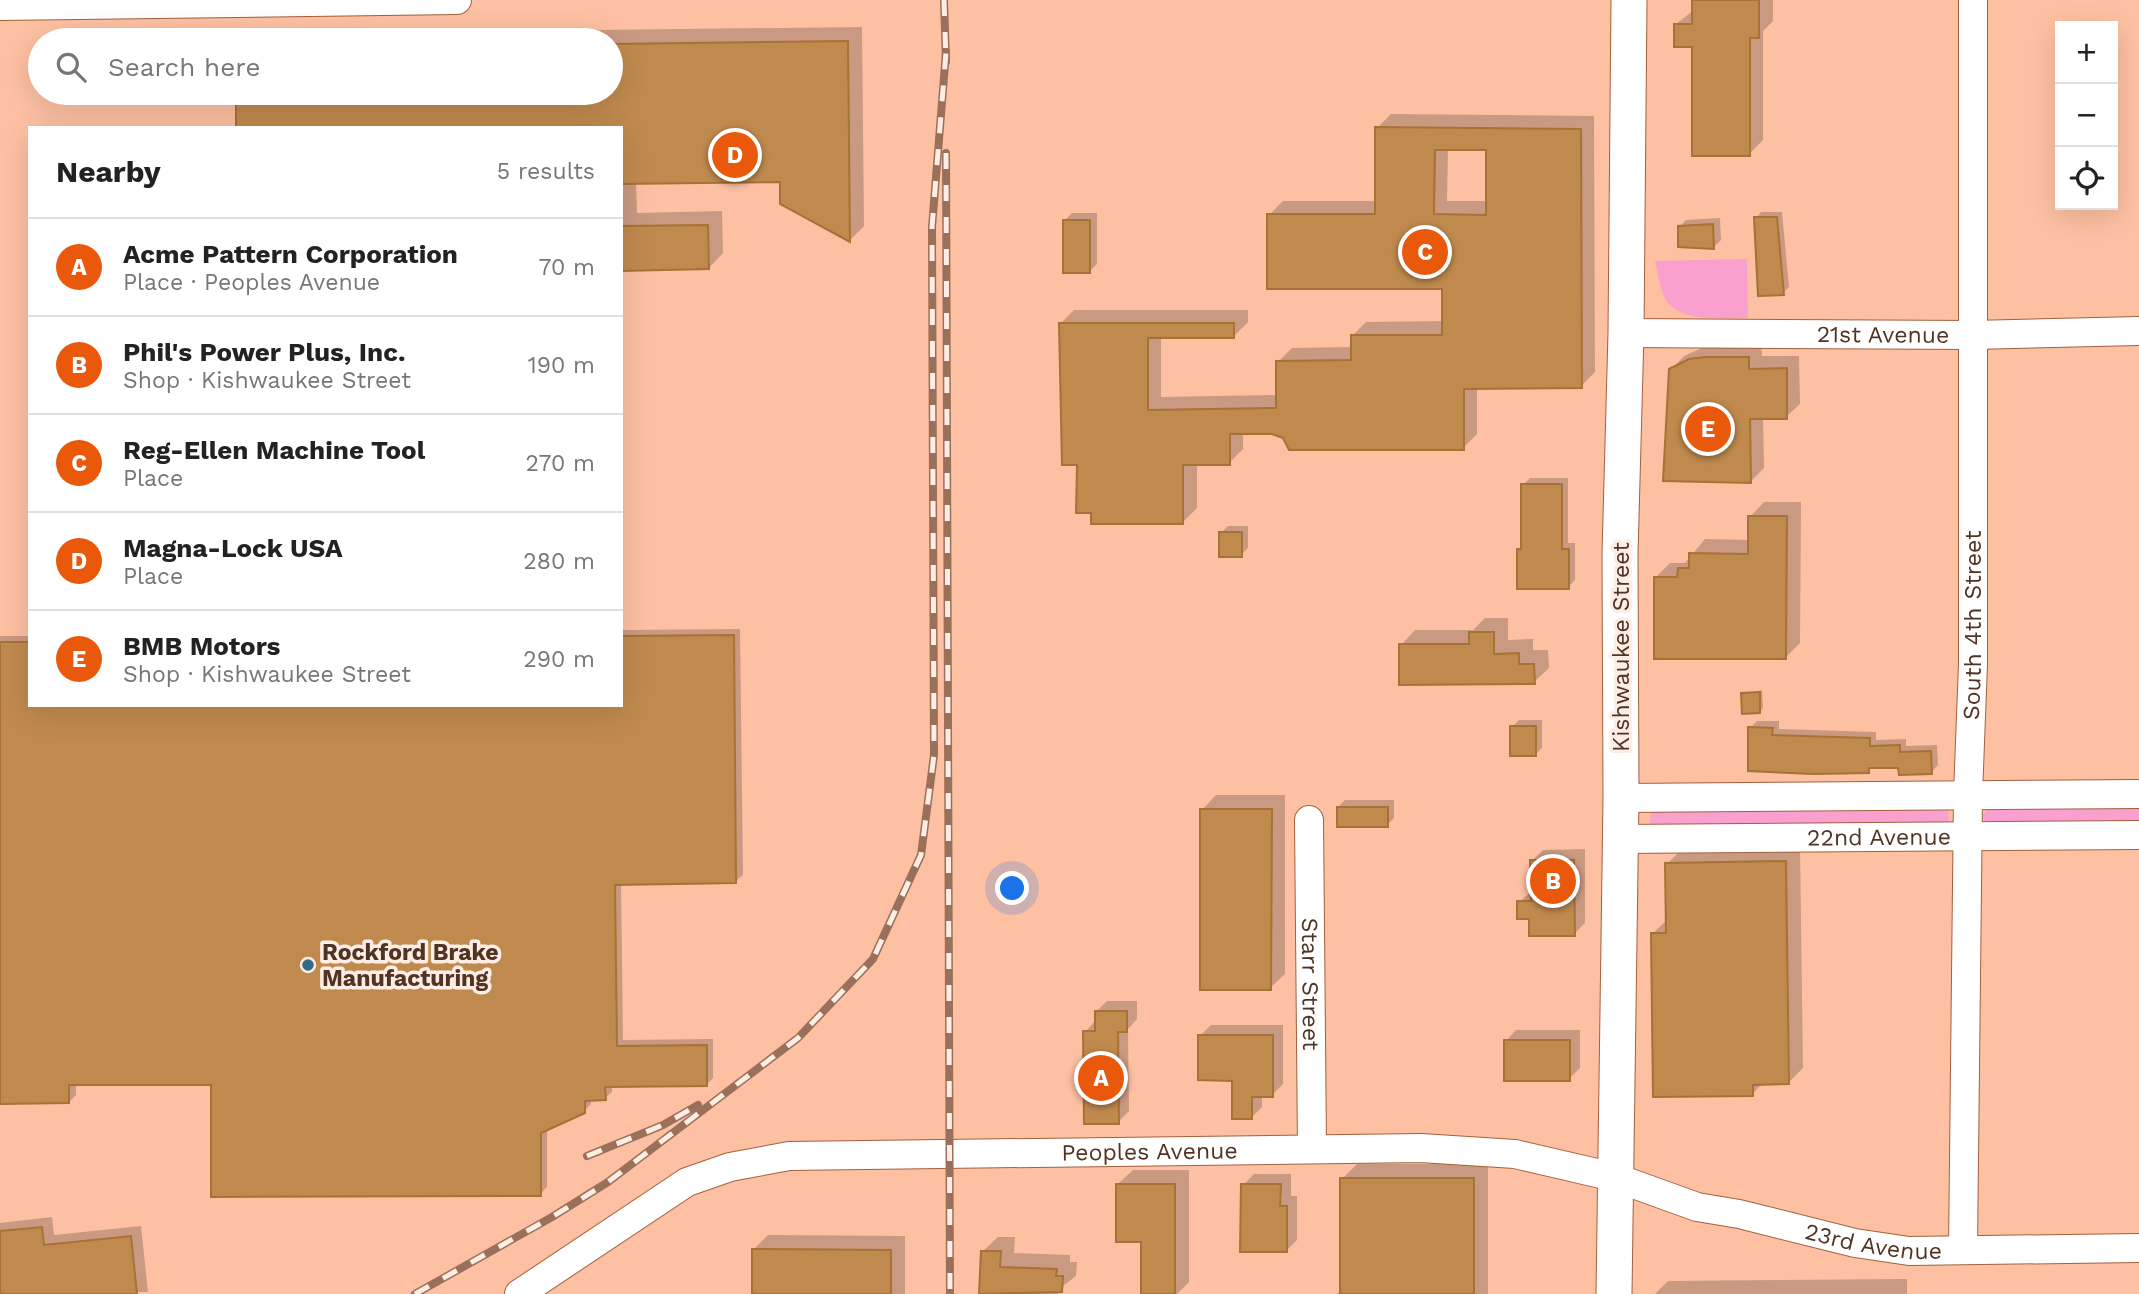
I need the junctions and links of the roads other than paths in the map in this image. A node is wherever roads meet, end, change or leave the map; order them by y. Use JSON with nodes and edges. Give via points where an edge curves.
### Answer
{"nodes":[{"id":1,"x":457,"y":0,"type":"edge"},
{"id":2,"x":1629,"y":0,"type":"edge"},
{"id":3,"x":1973,"y":0,"type":"edge"},
{"id":4,"x":0,"y":6,"type":"edge"},
{"id":5,"x":2139,"y":331,"type":"edge"},
{"id":6,"x":1626,"y":333,"type":"junction"},
{"id":7,"x":1973,"y":335,"type":"junction"},
{"id":8,"x":2139,"y":794,"type":"edge"},
{"id":9,"x":1968,"y":795,"type":"junction"},
{"id":10,"x":1621,"y":798,"type":"junction"},
{"id":11,"x":1309,"y":820,"type":"dead end"},
{"id":12,"x":2139,"y":835,"type":"edge"},
{"id":13,"x":1968,"y":836,"type":"junction"},
{"id":14,"x":1620,"y":839,"type":"junction"},
{"id":15,"x":1312,"y":1148,"type":"junction"},
{"id":16,"x":1614,"y":1177,"type":"junction"},
{"id":17,"x":2139,"y":1248,"type":"edge"},
{"id":18,"x":1963,"y":1250,"type":"junction"},
{"id":19,"x":519,"y":1294,"type":"edge"},
{"id":20,"x":1614,"y":1294,"type":"edge"}],
"edges":[{"from":1,"to":4,"type":"street"},
{"from":2,"to":6,"type":"main road","name":"Kishwaukee Street"},
{"from":3,"to":7,"type":"street","name":"South 4th Street"},
{"from":5,"to":7,"type":"street","name":"21st Avenue"},
{"from":6,"to":7,"type":"street","name":"21st Avenue"},
{"from":6,"to":10,"type":"main road","name":"Kishwaukee Street","via":[[1620,554]]},
{"from":7,"to":9,"type":"street","name":"South 4th Street","via":[[1973,664]]},
{"from":8,"to":9,"type":"street","name":"22nd Avenue"},
{"from":9,"to":10,"type":"street","name":"22nd Avenue"},
{"from":9,"to":13,"type":"street","name":"South 4th Street"},
{"from":10,"to":14,"type":"main road","name":"Kishwaukee Street"},
{"from":11,"to":15,"type":"street","name":"Starr Street"},
{"from":12,"to":13,"type":"street","name":"22nd Avenue"},
{"from":13,"to":14,"type":"street","name":"22nd Avenue"},
{"from":13,"to":18,"type":"street","name":"South 4th Street"},
{"from":14,"to":16,"type":"main road","name":"Kishwaukee Street"},
{"from":15,"to":16,"type":"street","name":"Peoples Avenue","via":[[1515,1154]]},
{"from":15,"to":19,"type":"street","name":"Peoples Avenue","via":[[789,1156],[730,1167],[687,1182]]},
{"from":16,"to":18,"type":"street","name":"23rd Avenue","via":[[1697,1207],[1855,1243],[1909,1251]]},
{"from":16,"to":20,"type":"main road","name":"Kishwaukee Street"},
{"from":17,"to":18,"type":"street","name":"23rd Avenue"}]}
